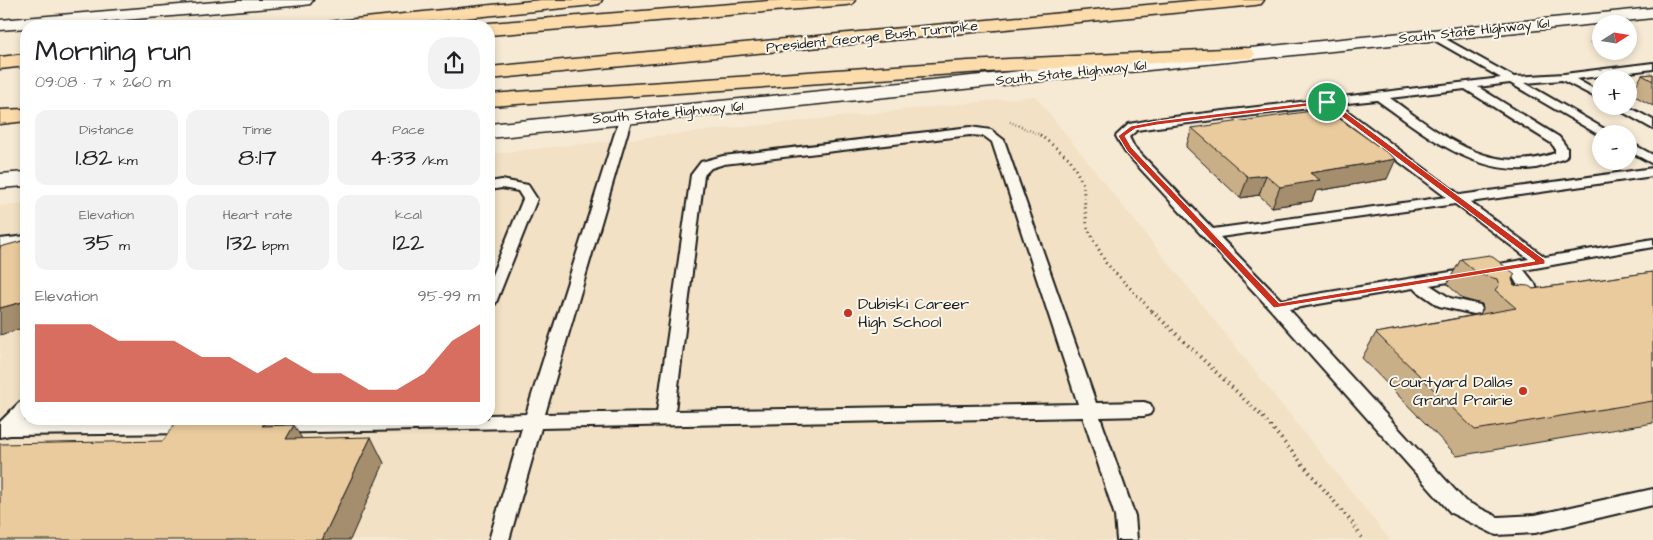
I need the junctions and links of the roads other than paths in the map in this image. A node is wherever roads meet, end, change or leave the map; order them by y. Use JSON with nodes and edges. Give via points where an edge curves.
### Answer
{"nodes":[{"id":1,"x":304,"y":0,"type":"edge"},
{"id":2,"x":593,"y":0,"type":"edge"},
{"id":3,"x":846,"y":0,"type":"edge"},
{"id":4,"x":1254,"y":0,"type":"edge"},
{"id":5,"x":1624,"y":0,"type":"edge"},
{"id":6,"x":1653,"y":13,"type":"edge"},
{"id":7,"x":1601,"y":15,"type":"edge"},
{"id":8,"x":1634,"y":15,"type":"edge"},
{"id":9,"x":1592,"y":19,"type":"edge"},
{"id":10,"x":61,"y":20,"type":"edge"},
{"id":11,"x":395,"y":20,"type":"edge"},
{"id":12,"x":20,"y":23,"type":"edge"},
{"id":13,"x":0,"y":25,"type":"edge"},
{"id":14,"x":495,"y":29,"type":"edge"},
{"id":15,"x":1433,"y":35,"type":"junction"},
{"id":16,"x":1245,"y":54,"type":"junction"},
{"id":17,"x":20,"y":61,"type":"edge"},
{"id":18,"x":0,"y":63,"type":"edge"},
{"id":19,"x":1653,"y":66,"type":"edge"},
{"id":20,"x":20,"y":67,"type":"edge"},
{"id":21,"x":0,"y":69,"type":"edge"},
{"id":22,"x":495,"y":71,"type":"edge"},
{"id":23,"x":1564,"y":77,"type":"junction"},
{"id":24,"x":1512,"y":80,"type":"junction"},
{"id":25,"x":1466,"y":85,"type":"junction"},
{"id":26,"x":1592,"y":93,"type":"edge"},
{"id":27,"x":1378,"y":95,"type":"junction"},
{"id":28,"x":495,"y":100,"type":"edge"},
{"id":29,"x":1327,"y":102,"type":"junction"},
{"id":30,"x":20,"y":115,"type":"edge"},
{"id":31,"x":1636,"y":115,"type":"edge"},
{"id":32,"x":0,"y":117,"type":"edge"},
{"id":33,"x":626,"y":117,"type":"junction"},
{"id":34,"x":1653,"y":124,"type":"edge"},
{"id":35,"x":1592,"y":125,"type":"edge"},
{"id":36,"x":495,"y":130,"type":"edge"},
{"id":37,"x":20,"y":131,"type":"edge"},
{"id":38,"x":0,"y":133,"type":"edge"},
{"id":39,"x":1637,"y":151,"type":"edge"},
{"id":40,"x":1653,"y":160,"type":"edge"},
{"id":41,"x":1653,"y":172,"type":"edge"},
{"id":42,"x":20,"y":179,"type":"edge"},
{"id":43,"x":0,"y":181,"type":"edge"},
{"id":44,"x":495,"y":185,"type":"edge"},
{"id":45,"x":1459,"y":200,"type":"junction"},
{"id":46,"x":1209,"y":234,"type":"junction"},
{"id":47,"x":20,"y":241,"type":"edge"},
{"id":48,"x":0,"y":243,"type":"edge"},
{"id":49,"x":1653,"y":243,"type":"edge"},
{"id":50,"x":1542,"y":262,"type":"junction"},
{"id":51,"x":1514,"y":267,"type":"junction"},
{"id":52,"x":1416,"y":283,"type":"junction"},
{"id":53,"x":495,"y":285,"type":"edge"},
{"id":54,"x":1506,"y":305,"type":"edge"},
{"id":55,"x":1277,"y":306,"type":"junction"},
{"id":56,"x":1474,"y":309,"type":"dead end"},
{"id":57,"x":1144,"y":409,"type":"dead end"},
{"id":58,"x":1088,"y":411,"type":"junction"},
{"id":59,"x":20,"y":413,"type":"edge"},
{"id":60,"x":666,"y":419,"type":"junction"},
{"id":61,"x":495,"y":422,"type":"edge"},
{"id":62,"x":533,"y":422,"type":"junction"},
{"id":63,"x":285,"y":425,"type":"edge"},
{"id":64,"x":209,"y":426,"type":"edge"},
{"id":65,"x":247,"y":426,"type":"edge"},
{"id":66,"x":4,"y":431,"type":"edge"},
{"id":67,"x":1653,"y":497,"type":"edge"},
{"id":68,"x":499,"y":540,"type":"edge"},
{"id":69,"x":1127,"y":540,"type":"edge"}],
"edges":[{"from":1,"to":10,"type":"main road"},
{"from":2,"to":11,"type":"highway"},
{"from":3,"to":14,"type":"highway"},
{"from":4,"to":22,"type":"highway","name":"President George Bush Turnpike"},
{"from":5,"to":7,"type":"main road"},
{"from":6,"to":8,"type":"main road","name":"South State Highway 161"},
{"from":9,"to":15,"type":"main road","name":"South State Highway 161"},
{"from":12,"to":13,"type":"main road"},
{"from":15,"to":16,"type":"main road","name":"South State Highway 161"},
{"from":15,"to":24,"type":"lane"},
{"from":16,"to":28,"type":"highway","via":[[968,67]]},
{"from":16,"to":33,"type":"main road","name":"South State Highway 161"},
{"from":17,"to":18,"type":"highway"},
{"from":19,"to":23,"type":"lane"},
{"from":20,"to":21,"type":"highway"},
{"from":23,"to":24,"type":"lane"},
{"from":23,"to":26,"type":"lane"},
{"from":24,"to":25,"type":"lane"},
{"from":24,"to":35,"type":"lane"},
{"from":25,"to":27,"type":"lane"},
{"from":25,"to":27,"type":"lane","via":[[1555,140],[1561,148],[1561,155],[1530,165],[1490,162],[1435,135]]},
{"from":27,"to":29,"type":"lane"},
{"from":29,"to":45,"type":"lane"},
{"from":29,"to":46,"type":"lane","via":[[1157,123],[1133,127],[1122,136],[1129,149]]},
{"from":30,"to":32,"type":"highway"},
{"from":31,"to":34,"type":"lane"},
{"from":33,"to":36,"type":"main road","name":"South State Highway 161"},
{"from":33,"to":62,"type":"lane"},
{"from":37,"to":38,"type":"highway"},
{"from":39,"to":40,"type":"lane"},
{"from":41,"to":45,"type":"lane"},
{"from":42,"to":43,"type":"main road"},
{"from":44,"to":53,"type":"lane","via":[[523,188],[530,199]]},
{"from":45,"to":46,"type":"lane"},
{"from":45,"to":50,"type":"lane"},
{"from":46,"to":55,"type":"lane"},
{"from":47,"to":48,"type":"lane"},
{"from":49,"to":50,"type":"lane"},
{"from":50,"to":51,"type":"lane"},
{"from":51,"to":52,"type":"lane"},
{"from":51,"to":54,"type":"lane","via":[[1531,295]]},
{"from":52,"to":55,"type":"lane"},
{"from":52,"to":56,"type":"lane","via":[[1445,302]]},
{"from":55,"to":67,"type":"lane","via":[[1458,507],[1496,526],[1535,524]]},
{"from":57,"to":58,"type":"lane"},
{"from":58,"to":60,"type":"lane"},
{"from":58,"to":60,"type":"lane","via":[[998,140],[986,133],[970,132],[723,160],[706,165],[698,175]]},
{"from":58,"to":69,"type":"lane","via":[[1125,516]]},
{"from":59,"to":66,"type":"lane"},
{"from":60,"to":62,"type":"lane"},
{"from":61,"to":62,"type":"lane"},
{"from":62,"to":68,"type":"lane"},
{"from":63,"to":65,"type":"lane"},
{"from":64,"to":66,"type":"lane"}]}
